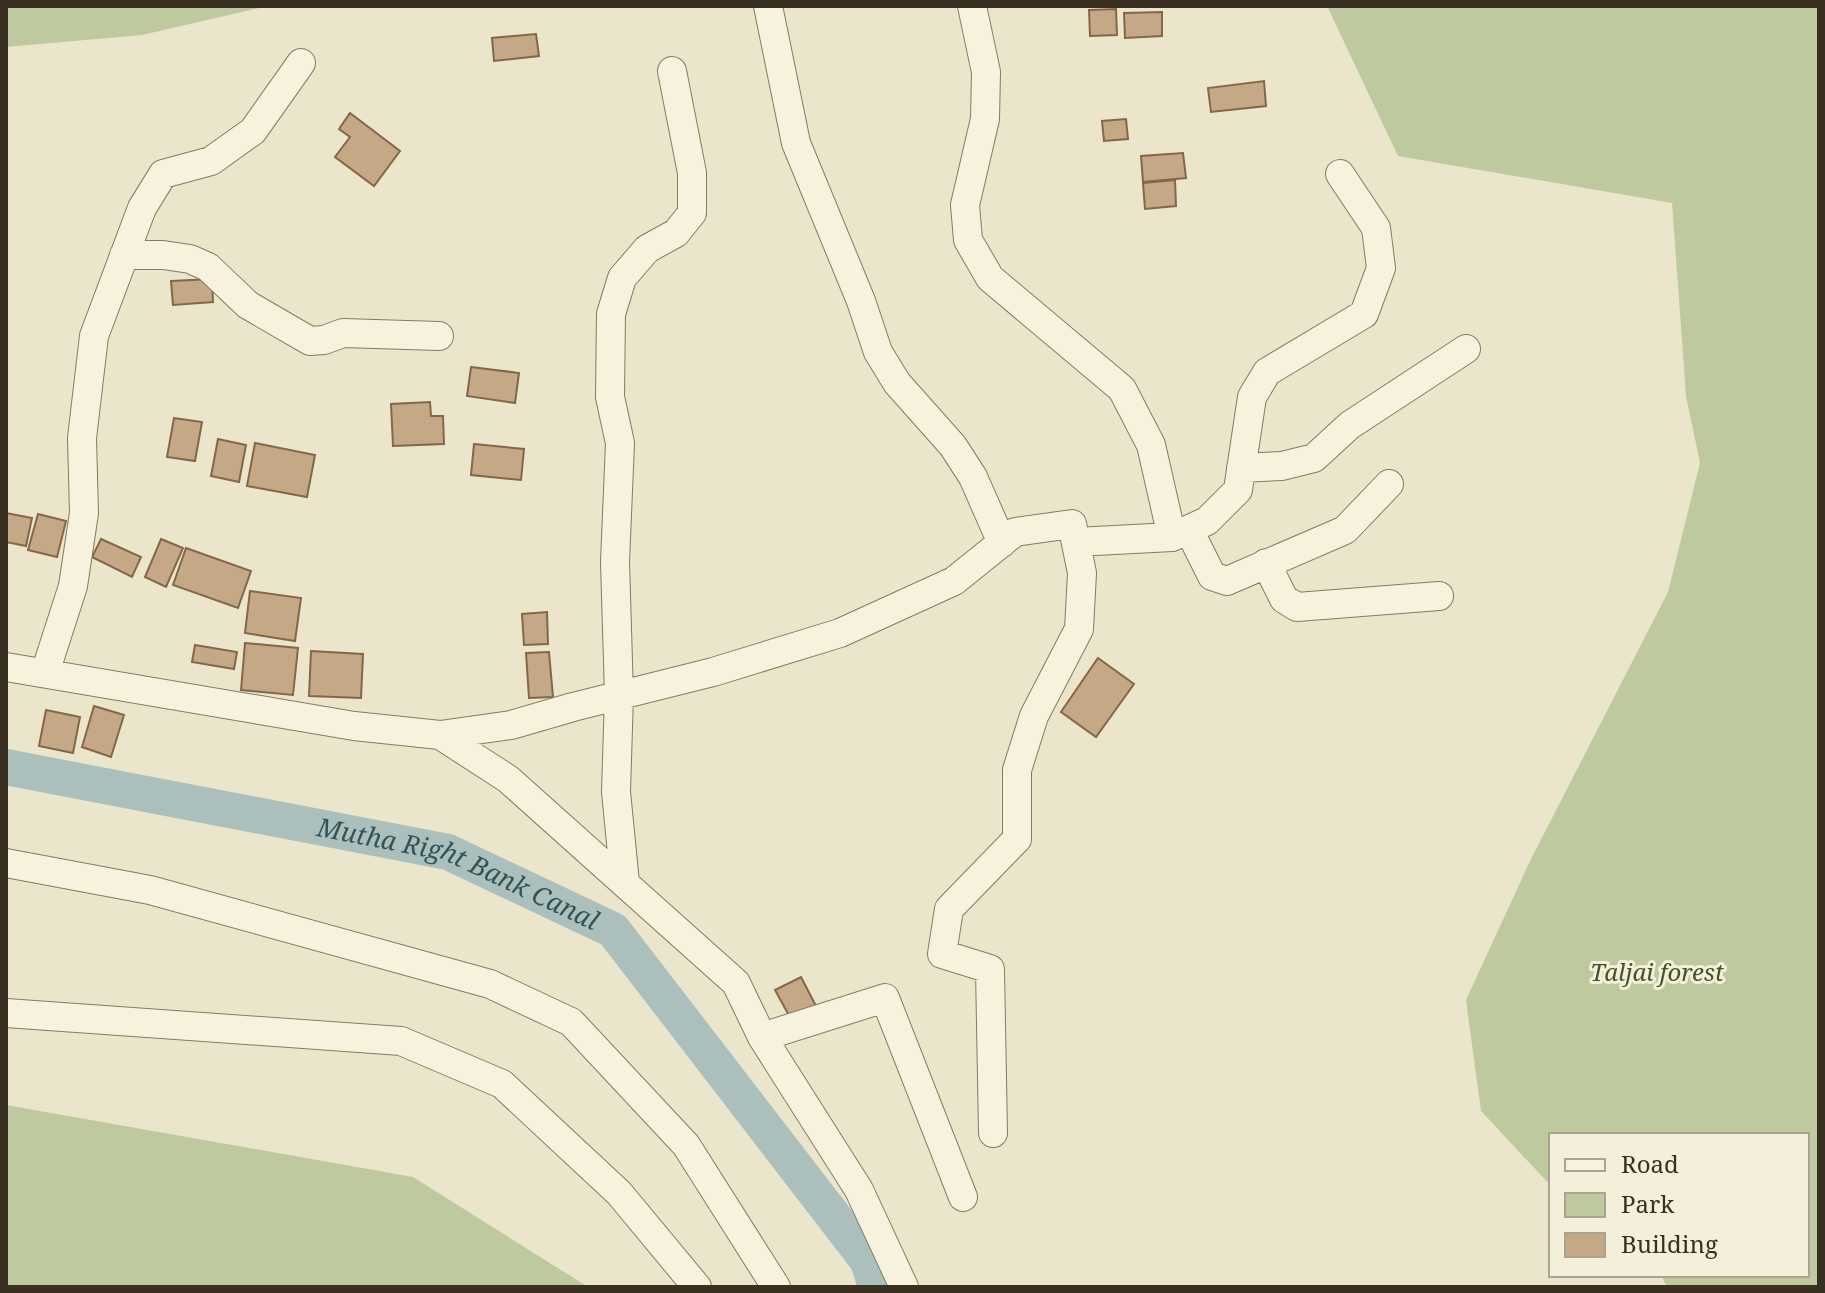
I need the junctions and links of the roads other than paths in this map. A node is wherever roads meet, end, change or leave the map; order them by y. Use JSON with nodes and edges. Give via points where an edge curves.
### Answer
{"nodes":[{"id":1,"x":768,"y":6,"type":"edge"},
{"id":2,"x":972,"y":6,"type":"edge"},
{"id":3,"x":301,"y":63,"type":"dead end"},
{"id":4,"x":672,"y":71,"type":"dead end"},
{"id":5,"x":1340,"y":174,"type":"dead end"},
{"id":6,"x":124,"y":255,"type":"junction"},
{"id":7,"x":439,"y":336,"type":"dead end"},
{"id":8,"x":1466,"y":349,"type":"dead end"},
{"id":9,"x":1241,"y":468,"type":"junction"},
{"id":10,"x":1389,"y":484,"type":"dead end"},
{"id":11,"x":1180,"y":534,"type":"junction"},
{"id":12,"x":1076,"y":542,"type":"junction"},
{"id":13,"x":1002,"y":543,"type":"junction"},
{"id":14,"x":1266,"y":563,"type":"junction"},
{"id":15,"x":1439,"y":596,"type":"dead end"},
{"id":16,"x":6,"y":667,"type":"edge"},
{"id":17,"x":45,"y":673,"type":"junction"},
{"id":18,"x":619,"y":695,"type":"junction"},
{"id":19,"x":440,"y":735,"type":"junction"},
{"id":20,"x":6,"y":863,"type":"edge"},
{"id":21,"x":625,"y":883,"type":"junction"},
{"id":22,"x":6,"y":1013,"type":"edge"},
{"id":23,"x":762,"y":1037,"type":"junction"},
{"id":24,"x":993,"y":1133,"type":"dead end"},
{"id":25,"x":963,"y":1197,"type":"dead end"},
{"id":26,"x":697,"y":1287,"type":"edge"},
{"id":27,"x":776,"y":1287,"type":"edge"},
{"id":28,"x":904,"y":1287,"type":"edge"}],
"edges":[{"from":1,"to":13,"type":"street","via":[[796,143],[878,352],[897,383],[953,446]]},
{"from":2,"to":11,"type":"street","via":[[986,72],[985,119],[965,205],[968,240],[990,278],[1122,389],[1151,445]]},
{"from":3,"to":6,"type":"street","via":[[253,131],[211,161],[163,174],[142,208]]},
{"from":4,"to":18,"type":"street","via":[[692,173],[692,213],[676,233],[647,249],[622,278],[611,314],[610,397],[620,443],[615,562]]},
{"from":5,"to":9,"type":"street","via":[[1376,228],[1381,268],[1364,314],[1267,372],[1252,397]]},
{"from":6,"to":7,"type":"street","via":[[163,255],[208,267],[248,305],[310,341],[343,333]]},
{"from":6,"to":17,"type":"street","via":[[94,336],[82,438],[84,513],[73,586]]},
{"from":8,"to":9,"type":"street","via":[[1350,425],[1314,458]]},
{"from":9,"to":11,"type":"street","via":[[1238,490],[1207,521]]},
{"from":10,"to":14,"type":"street","via":[[1345,530]]},
{"from":11,"to":12,"type":"street"},
{"from":11,"to":14,"type":"street","via":[[1212,576],[1227,581]]},
{"from":12,"to":13,"type":"street","via":[[1072,524],[1015,532]]},
{"from":12,"to":24,"type":"street","via":[[1082,573],[1079,629],[1034,716],[1017,770],[1017,839],[949,909],[942,954],[990,969]]},
{"from":13,"to":18,"type":"street","via":[[954,581],[840,633]]},
{"from":14,"to":15,"type":"street","via":[[1284,599],[1297,607]]},
{"from":16,"to":17,"type":"street"},
{"from":17,"to":19,"type":"street","via":[[354,726]]},
{"from":18,"to":19,"type":"street","via":[[511,725]]},
{"from":18,"to":21,"type":"street","via":[[616,792]]},
{"from":19,"to":21,"type":"street","via":[[508,779]]},
{"from":20,"to":27,"type":"street","via":[[150,890],[490,984],[571,1022],[686,1145]]},
{"from":21,"to":23,"type":"street","via":[[736,983]]},
{"from":22,"to":26,"type":"street","via":[[401,1041],[502,1084],[619,1193]]},
{"from":23,"to":25,"type":"street","via":[[885,998]]},
{"from":23,"to":28,"type":"street","via":[[859,1190]]}]}
